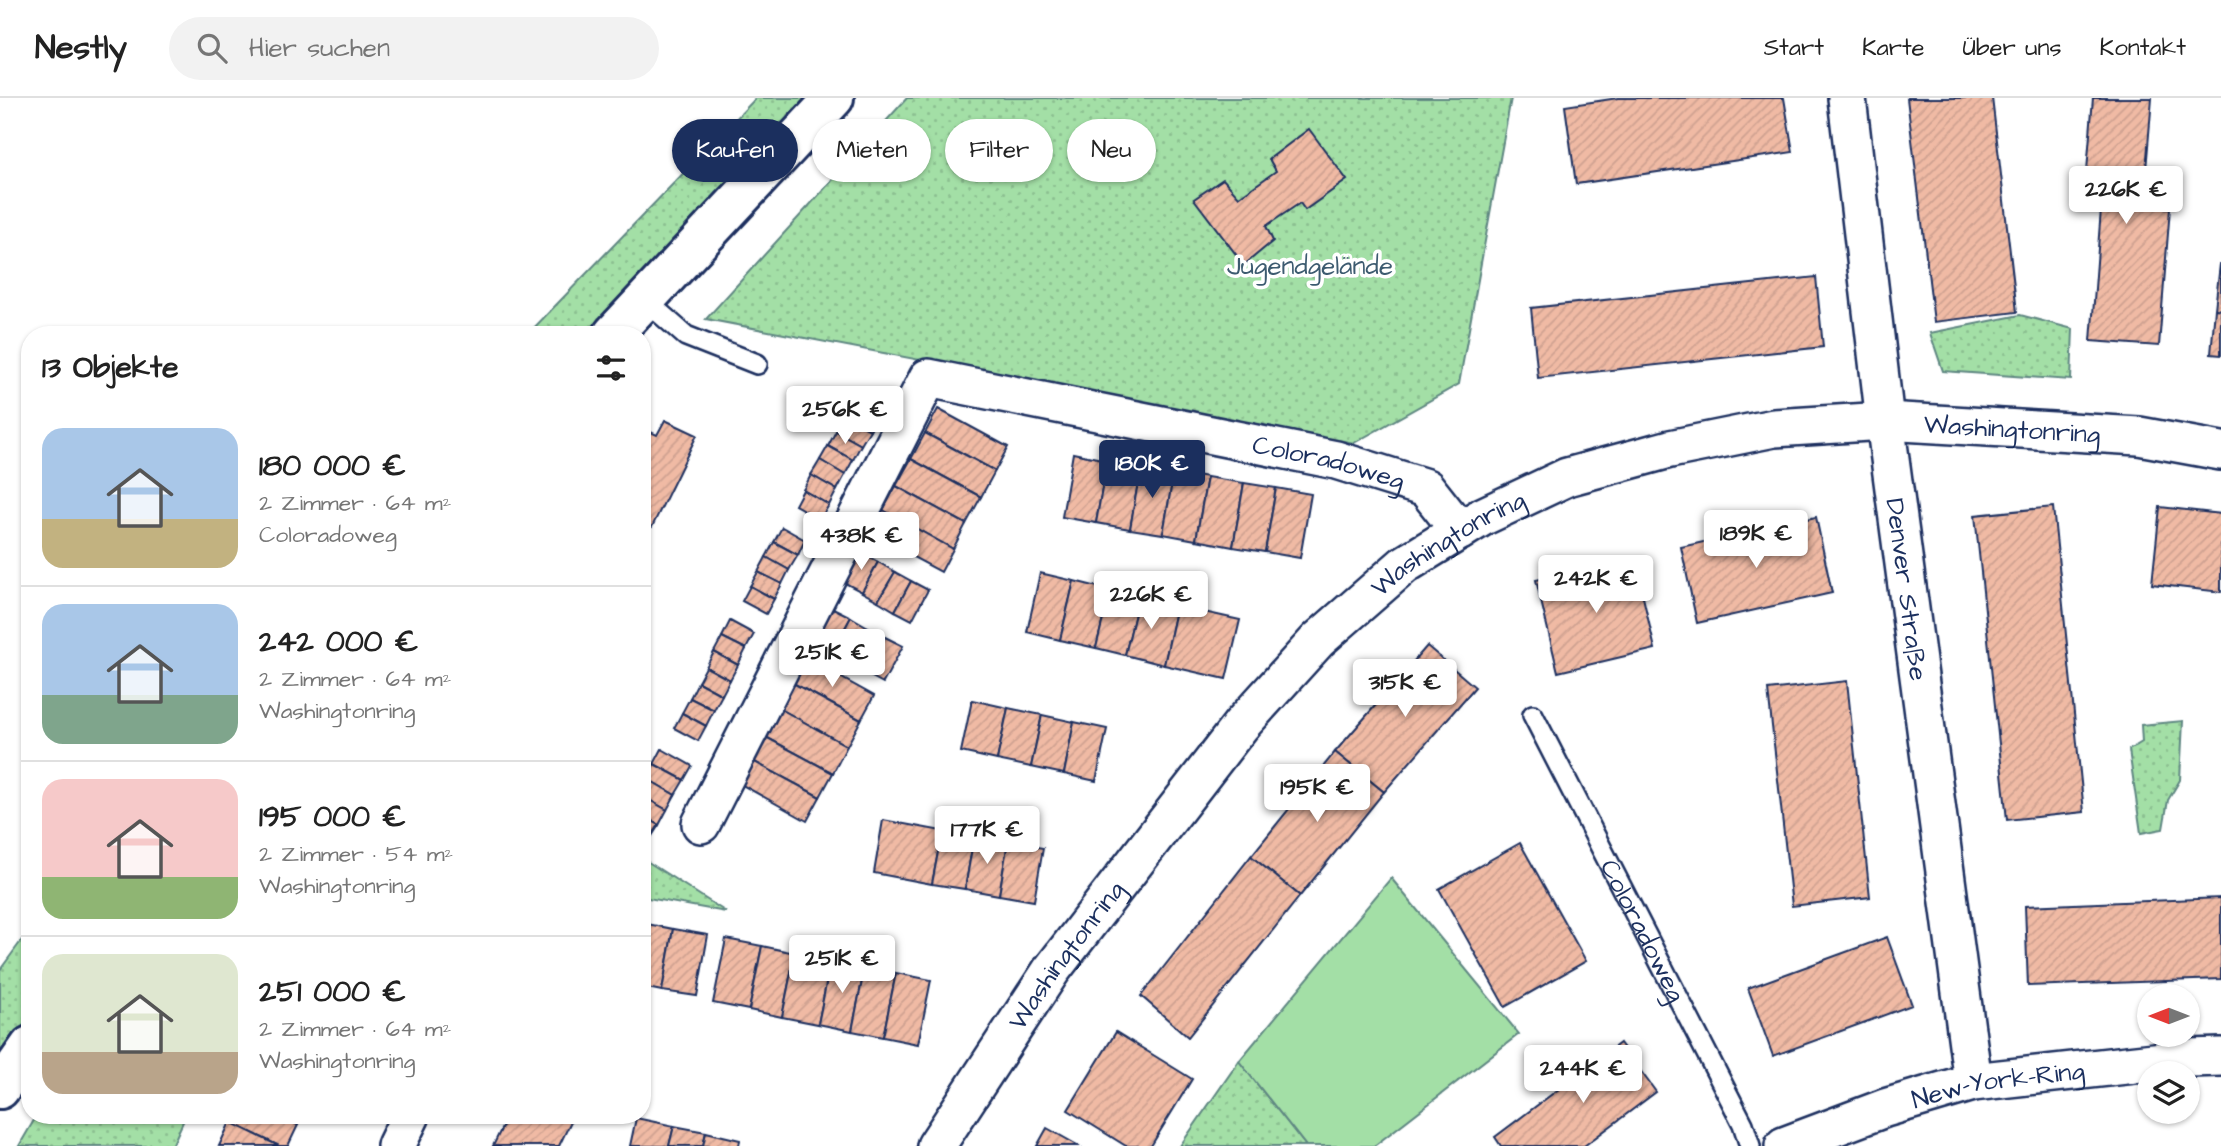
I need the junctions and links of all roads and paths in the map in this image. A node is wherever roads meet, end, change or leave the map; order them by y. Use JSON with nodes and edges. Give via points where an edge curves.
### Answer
{"nodes":[{"id":1,"x":834,"y":98,"type":"edge"},
{"id":2,"x":1847,"y":98,"type":"edge"},
{"id":3,"x":645,"y":300,"type":"junction"},
{"id":4,"x":621,"y":326,"type":"edge"},
{"id":5,"x":757,"y":365,"type":"dead end"},
{"id":6,"x":1885,"y":421,"type":"junction"},
{"id":7,"x":2221,"y":452,"type":"edge"},
{"id":8,"x":1460,"y":531,"type":"junction"},
{"id":9,"x":1533,"y":715,"type":"dead end"},
{"id":10,"x":701,"y":824,"type":"dead end"},
{"id":11,"x":2221,"y":1057,"type":"edge"},
{"id":12,"x":21,"y":1059,"type":"edge"},
{"id":13,"x":1973,"y":1082,"type":"junction"},
{"id":14,"x":0,"y":1090,"type":"edge"},
{"id":15,"x":407,"y":1124,"type":"edge"},
{"id":16,"x":396,"y":1146,"type":"edge"},
{"id":17,"x":936,"y":1146,"type":"edge"},
{"id":18,"x":1750,"y":1146,"type":"edge"},
{"id":19,"x":1784,"y":1146,"type":"edge"}],
"edges":[{"from":1,"to":3,"type":"main road"},
{"from":2,"to":6,"type":"street","name":"Denver Straße"},
{"from":3,"to":4,"type":"main road"},
{"from":3,"to":5,"type":"lane","via":[[686,336]]},
{"from":6,"to":7,"type":"street","name":"Washingtonring","via":[[2139,436]]},
{"from":6,"to":8,"type":"street","name":"Washingtonring","via":[[1774,428],[1670,449],[1567,477]]},
{"from":6,"to":13,"type":"street","name":"Denver Straße"},
{"from":8,"to":10,"type":"street","name":"Coloradoweg","via":[[1426,488],[1336,460],[928,378]]},
{"from":8,"to":17,"type":"street","name":"Washingtonring","via":[[1404,565],[1327,632],[1241,725],[1051,971]]},
{"from":9,"to":18,"type":"lane","name":"Coloradoweg","via":[[1737,1112]]},
{"from":11,"to":13,"type":"street","name":"New-York-Ring"},
{"from":12,"to":14,"type":"main road"},
{"from":13,"to":19,"type":"street","name":"New-York-Ring","via":[[1885,1108]]},
{"from":15,"to":16,"type":"street"}]}
